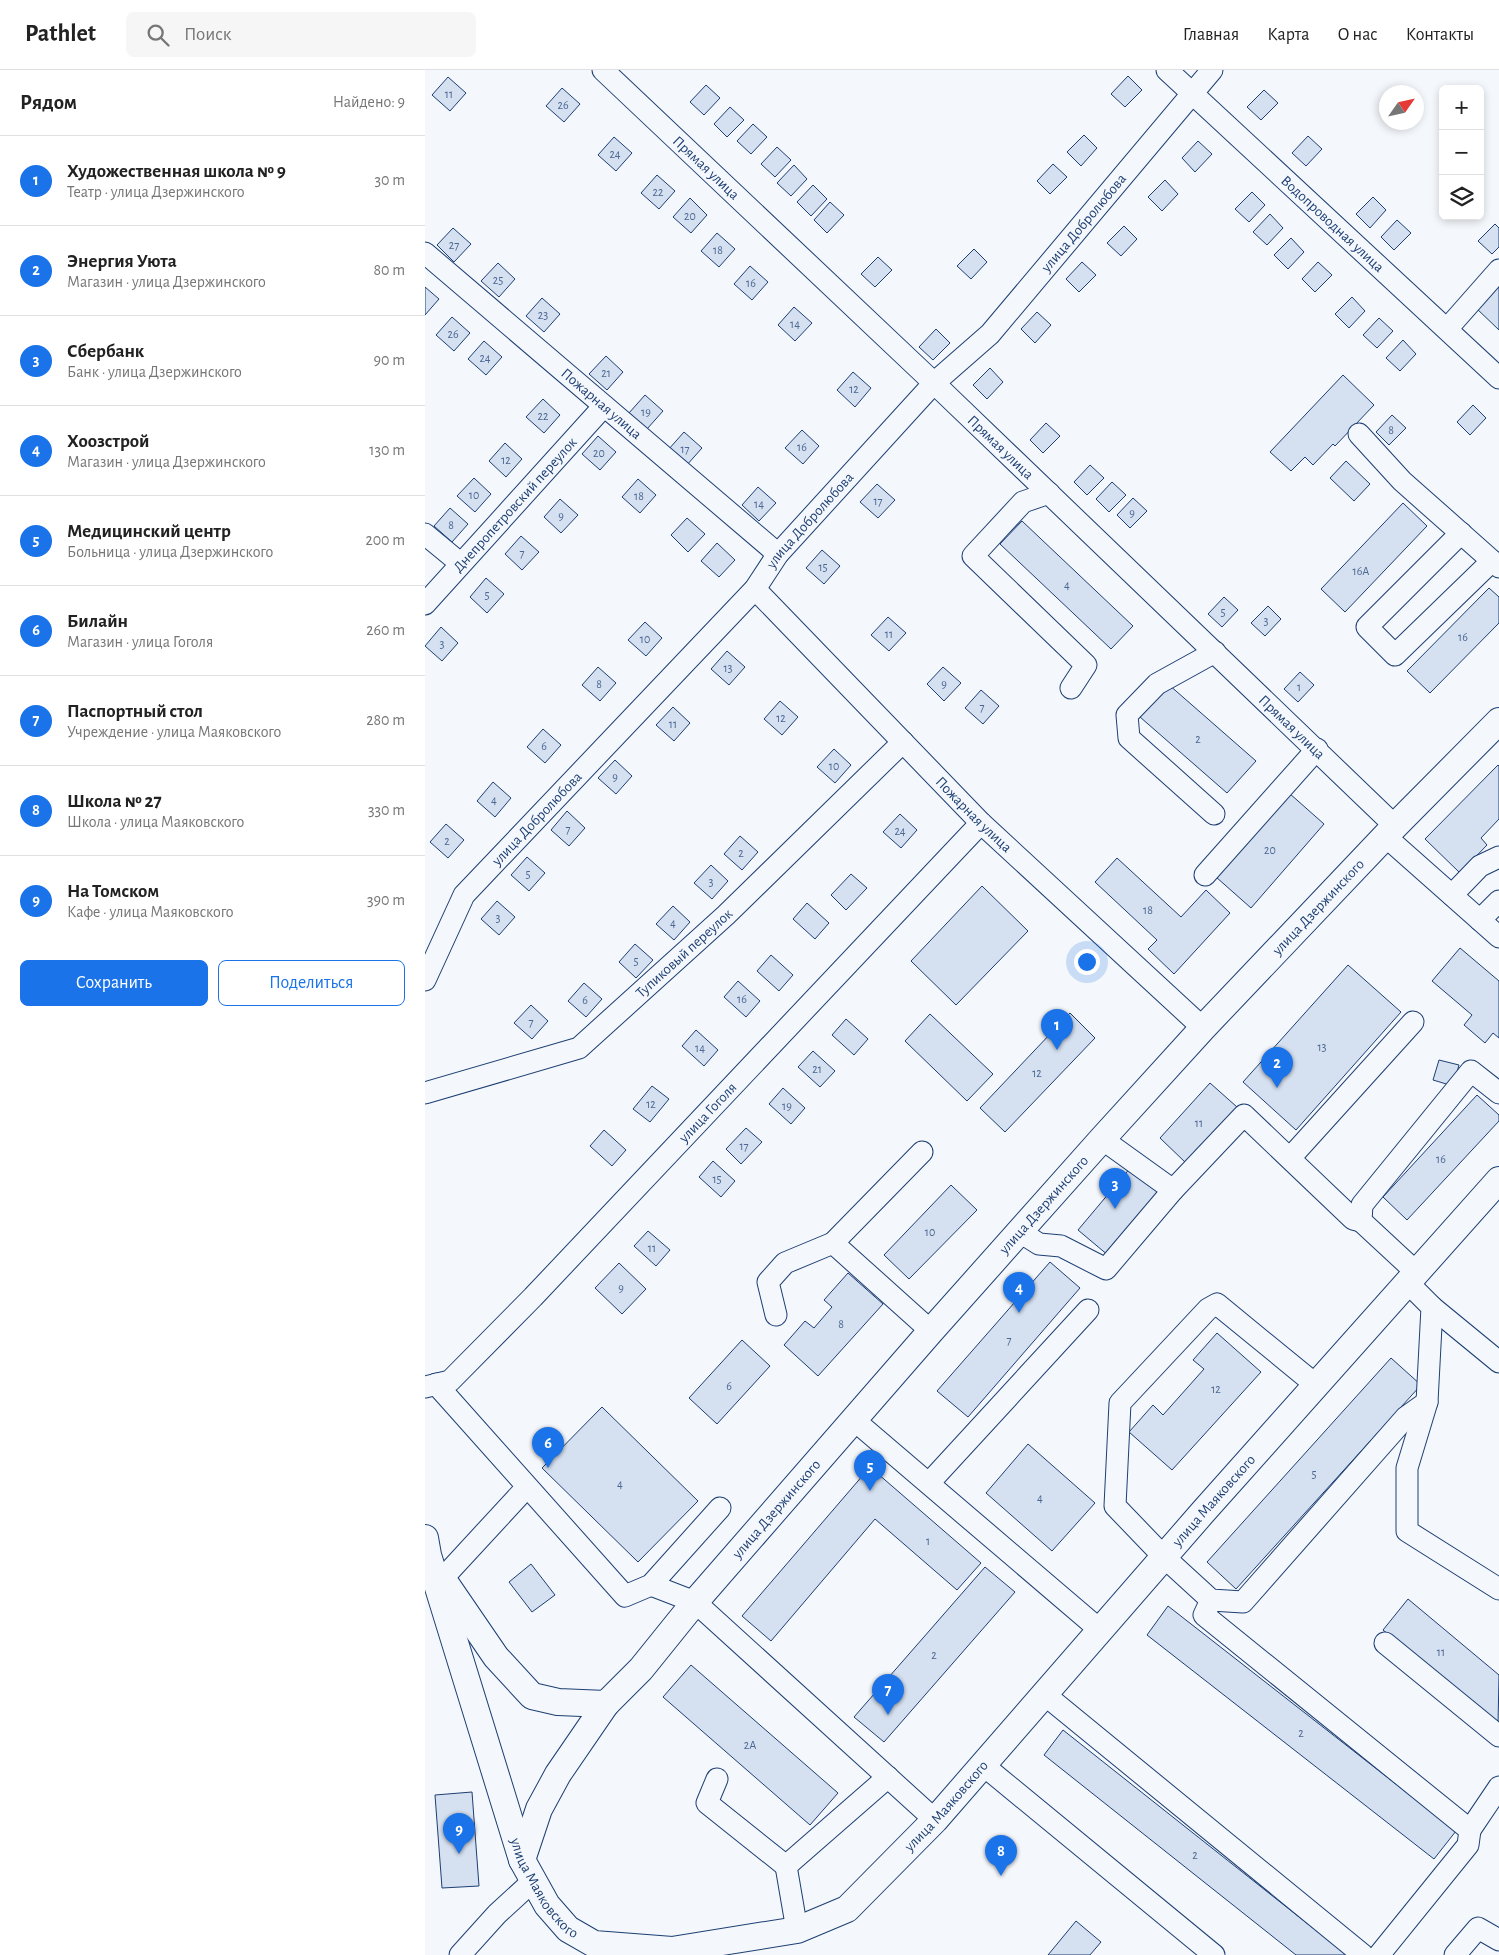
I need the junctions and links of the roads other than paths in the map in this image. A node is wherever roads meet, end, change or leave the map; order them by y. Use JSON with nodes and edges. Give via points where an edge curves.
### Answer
{"nodes":[{"id":1,"x":603,"y":70,"type":"edge"},
{"id":2,"x":1167,"y":70,"type":"edge"},
{"id":3,"x":1212,"y":70,"type":"edge"},
{"id":4,"x":1193,"y":94,"type":"junction"},
{"id":5,"x":425,"y":253,"type":"edge"},
{"id":6,"x":1499,"y":270,"type":"edge"},
{"id":7,"x":1447,"y":329,"type":"junction"},
{"id":8,"x":1499,"y":378,"type":"edge"},
{"id":9,"x":934,"y":383,"type":"junction"},
{"id":10,"x":604,"y":406,"type":"junction"},
{"id":11,"x":1359,"y":434,"type":"dead end"},
{"id":12,"x":1049,"y":493,"type":"junction"},
{"id":13,"x":425,"y":534,"type":"edge"},
{"id":14,"x":1461,"y":534,"type":"junction"},
{"id":15,"x":778,"y":554,"type":"junction"},
{"id":16,"x":460,"y":563,"type":"junction"},
{"id":17,"x":1495,"y":564,"type":"edge"},
{"id":18,"x":755,"y":590,"type":"junction"},
{"id":19,"x":425,"y":604,"type":"edge"},
{"id":20,"x":1215,"y":652,"type":"junction"},
{"id":21,"x":1071,"y":688,"type":"dead end"},
{"id":22,"x":1499,"y":721,"type":"edge"},
{"id":23,"x":903,"y":742,"type":"junction"},
{"id":24,"x":1317,"y":750,"type":"junction"},
{"id":25,"x":1214,"y":814,"type":"dead end"},
{"id":26,"x":981,"y":823,"type":"junction"},
{"id":27,"x":1390,"y":831,"type":"junction"},
{"id":28,"x":1499,"y":857,"type":"edge"},
{"id":29,"x":1205,"y":875,"type":"dead end"},
{"id":30,"x":1452,"y":895,"type":"junction"},
{"id":31,"x":1499,"y":901,"type":"edge"},
{"id":32,"x":1479,"y":920,"type":"junction"},
{"id":33,"x":1499,"y":937,"type":"edge"},
{"id":34,"x":425,"y":980,"type":"edge"},
{"id":35,"x":1413,"y":1022,"type":"dead end"},
{"id":36,"x":1203,"y":1028,"type":"junction"},
{"id":37,"x":425,"y":1092,"type":"edge"},
{"id":38,"x":1499,"y":1093,"type":"edge"},
{"id":39,"x":1102,"y":1139,"type":"junction"},
{"id":40,"x":922,"y":1152,"type":"dead end"},
{"id":41,"x":1290,"y":1158,"type":"junction"},
{"id":42,"x":1499,"y":1180,"type":"edge"},
{"id":43,"x":1173,"y":1190,"type":"junction"},
{"id":44,"x":1361,"y":1221,"type":"junction"},
{"id":45,"x":1019,"y":1232,"type":"junction"},
{"id":46,"x":833,"y":1243,"type":"junction"},
{"id":47,"x":1413,"y":1278,"type":"junction"},
{"id":48,"x":1432,"y":1307,"type":"junction"},
{"id":49,"x":1088,"y":1310,"type":"dead end"},
{"id":50,"x":776,"y":1315,"type":"dead end"},
{"id":51,"x":931,"y":1332,"type":"junction"},
{"id":52,"x":1499,"y":1362,"type":"edge"},
{"id":53,"x":1316,"y":1385,"type":"junction"},
{"id":54,"x":431,"y":1386,"type":"edge"},
{"id":55,"x":1427,"y":1402,"type":"junction"},
{"id":56,"x":854,"y":1420,"type":"junction"},
{"id":57,"x":929,"y":1483,"type":"junction"},
{"id":58,"x":527,"y":1487,"type":"junction"},
{"id":59,"x":721,"y":1508,"type":"dead end"},
{"id":60,"x":426,"y":1546,"type":"edge"},
{"id":61,"x":1164,"y":1557,"type":"junction"},
{"id":62,"x":443,"y":1578,"type":"junction"},
{"id":63,"x":651,"y":1585,"type":"junction"},
{"id":64,"x":1499,"y":1589,"type":"edge"},
{"id":65,"x":1211,"y":1600,"type":"junction"},
{"id":66,"x":695,"y":1602,"type":"junction"},
{"id":67,"x":1100,"y":1630,"type":"junction"},
{"id":68,"x":1385,"y":1643,"type":"dead end"},
{"id":69,"x":1044,"y":1694,"type":"junction"},
{"id":70,"x":606,"y":1704,"type":"junction"},
{"id":71,"x":1499,"y":1736,"type":"edge"},
{"id":72,"x":983,"y":1765,"type":"junction"},
{"id":73,"x":888,"y":1776,"type":"junction"},
{"id":74,"x":717,"y":1779,"type":"dead end"},
{"id":75,"x":1499,"y":1787,"type":"edge"},
{"id":76,"x":935,"y":1820,"type":"junction"},
{"id":77,"x":1471,"y":1830,"type":"junction"},
{"id":78,"x":786,"y":1866,"type":"junction"},
{"id":79,"x":527,"y":1870,"type":"junction"},
{"id":80,"x":797,"y":1930,"type":"junction"},
{"id":81,"x":1499,"y":1940,"type":"edge"},
{"id":82,"x":595,"y":1949,"type":"edge"},
{"id":83,"x":460,"y":1955,"type":"edge"},
{"id":84,"x":1214,"y":1955,"type":"edge"},
{"id":85,"x":1363,"y":1955,"type":"edge"},
{"id":86,"x":1379,"y":1955,"type":"edge"},
{"id":87,"x":1455,"y":1955,"type":"edge"}],
"edges":[{"from":1,"to":9,"type":"street","name":"Прямая улица"},
{"from":2,"to":4,"type":"street","name":"Водопроводная улица"},
{"from":3,"to":4,"type":"street","name":"улица Добролюбова"},
{"from":4,"to":7,"type":"street","name":"Водопроводная улица"},
{"from":4,"to":9,"type":"street","name":"улица Добролюбова","via":[[990,334]]},
{"from":5,"to":10,"type":"street","name":"Пожарная улица"},
{"from":6,"to":7,"type":"street"},
{"from":7,"to":8,"type":"street","name":"Водопроводная улица"},
{"from":9,"to":12,"type":"street","name":"Прямая улица"},
{"from":9,"to":15,"type":"street","name":"улица Добролюбова"},
{"from":10,"to":15,"type":"street","name":"Пожарная улица"},
{"from":10,"to":16,"type":"street","name":"Днепропетровский переулок"},
{"from":11,"to":14,"type":"street","via":[[1402,481]]},
{"from":12,"to":20,"type":"street","name":"Прямая улица"},
{"from":12,"to":21,"type":"street","via":[[1023,502],[973,556],[1086,665]]},
{"from":13,"to":16,"type":"street"},
{"from":14,"to":17,"type":"street"},
{"from":14,"to":17,"type":"street","via":[[1367,627],[1395,655]]},
{"from":15,"to":18,"type":"street","name":"улица Добролюбова"},
{"from":16,"to":19,"type":"street","name":"Днепропетровский переулок"},
{"from":18,"to":23,"type":"street","name":"Пожарная улица"},
{"from":18,"to":34,"type":"street","name":"улица Добролюбова","via":[[464,896]]},
{"from":20,"to":24,"type":"street","name":"Прямая улица"},
{"from":20,"to":25,"type":"street","via":[[1157,684],[1127,714],[1129,738]]},
{"from":22,"to":27,"type":"main road","name":"улица Дзержинского"},
{"from":23,"to":26,"type":"street","name":"Пожарная улица"},
{"from":23,"to":37,"type":"street","name":"Тупиковый переулок","via":[[726,915],[579,1048]]},
{"from":24,"to":27,"type":"street","name":"Прямая улица"},
{"from":24,"to":29,"type":"street"},
{"from":26,"to":36,"type":"street","name":"Пожарная улица"},
{"from":26,"to":54,"type":"street","name":"улица Гоголя","via":[[533,1298],[450,1380]]},
{"from":27,"to":30,"type":"street","name":"Прямая улица"},
{"from":27,"to":36,"type":"main road","name":"улица Дзержинского"},
{"from":28,"to":30,"type":"street","via":[[1480,866]]},
{"from":30,"to":32,"type":"street","name":"Прямая улица"},
{"from":31,"to":32,"type":"street"},
{"from":32,"to":33,"type":"street","name":"Прямая улица"},
{"from":35,"to":41,"type":"street"},
{"from":36,"to":39,"type":"main road","name":"улица Дзержинского"},
{"from":38,"to":44,"type":"street","via":[[1471,1071],[1362,1205]]},
{"from":39,"to":43,"type":"street"},
{"from":39,"to":45,"type":"main road","name":"улица Дзержинского"},
{"from":40,"to":46,"type":"street"},
{"from":41,"to":43,"type":"street","via":[[1244,1115]]},
{"from":41,"to":44,"type":"street","via":[[1353,1219]]},
{"from":42,"to":47,"type":"main road","name":"улица Маяковского"},
{"from":43,"to":45,"type":"street","via":[[1106,1269],[1061,1246],[1039,1244]]},
{"from":44,"to":47,"type":"street"},
{"from":45,"to":51,"type":"main road","name":"улица Дзержинского"},
{"from":46,"to":50,"type":"street","via":[[785,1263],[768,1282]]},
{"from":46,"to":51,"type":"street"},
{"from":47,"to":48,"type":"street"},
{"from":47,"to":53,"type":"main road","name":"улица Маяковского"},
{"from":48,"to":52,"type":"street"},
{"from":48,"to":55,"type":"street"},
{"from":49,"to":57,"type":"street"},
{"from":51,"to":56,"type":"main road","name":"улица Дзержинского"},
{"from":53,"to":61,"type":"main road","name":"улица Маяковского"},
{"from":53,"to":61,"type":"street","via":[[1217,1304],[1208,1309],[1120,1404],[1115,1506]]},
{"from":54,"to":58,"type":"street"},
{"from":55,"to":64,"type":"street","via":[[1407,1468],[1407,1531]]},
{"from":55,"to":65,"type":"street","via":[[1406,1417],[1243,1602]]},
{"from":56,"to":57,"type":"street"},
{"from":56,"to":66,"type":"main road","name":"улица Дзержинского"},
{"from":57,"to":67,"type":"street"},
{"from":58,"to":62,"type":"street"},
{"from":58,"to":63,"type":"street","via":[[625,1596]]},
{"from":59,"to":63,"type":"street"},
{"from":60,"to":62,"type":"main road"},
{"from":60,"to":79,"type":"main road","name":"улица Маяковского"},
{"from":61,"to":65,"type":"street"},
{"from":61,"to":67,"type":"main road","name":"улица Маяковского"},
{"from":62,"to":70,"type":"main road","via":[[495,1657],[532,1696],[558,1702]]},
{"from":63,"to":66,"type":"street"},
{"from":65,"to":77,"type":"street","via":[[1204,1615]]},
{"from":66,"to":70,"type":"main road","name":"улица Дзержинского","via":[[641,1669]]},
{"from":66,"to":73,"type":"street"},
{"from":67,"to":69,"type":"main road","name":"улица Маяковского"},
{"from":68,"to":71,"type":"street"},
{"from":69,"to":72,"type":"main road","name":"улица Маяковского"},
{"from":69,"to":85,"type":"street"},
{"from":70,"to":79,"type":"main road","name":"улица Дзержинского","via":[[558,1774],[539,1809]]},
{"from":72,"to":76,"type":"main road","name":"улица Маяковского"},
{"from":72,"to":84,"type":"street"},
{"from":73,"to":76,"type":"street"},
{"from":73,"to":78,"type":"street"},
{"from":74,"to":78,"type":"street","via":[[707,1803]]},
{"from":75,"to":77,"type":"street"},
{"from":76,"to":80,"type":"main road","name":"улица Маяковского","via":[[847,1908]]},
{"from":77,"to":86,"type":"street","via":[[1468,1845]]},
{"from":78,"to":80,"type":"street"},
{"from":79,"to":82,"type":"main road","name":"улица Маяковского","via":[[547,1904],[568,1929]]},
{"from":79,"to":83,"type":"street","via":[[497,1914]]},
{"from":80,"to":82,"type":"main road","name":"улица Маяковского","via":[[672,1950]]},
{"from":81,"to":87,"type":"street","via":[[1478,1928]]}]}
